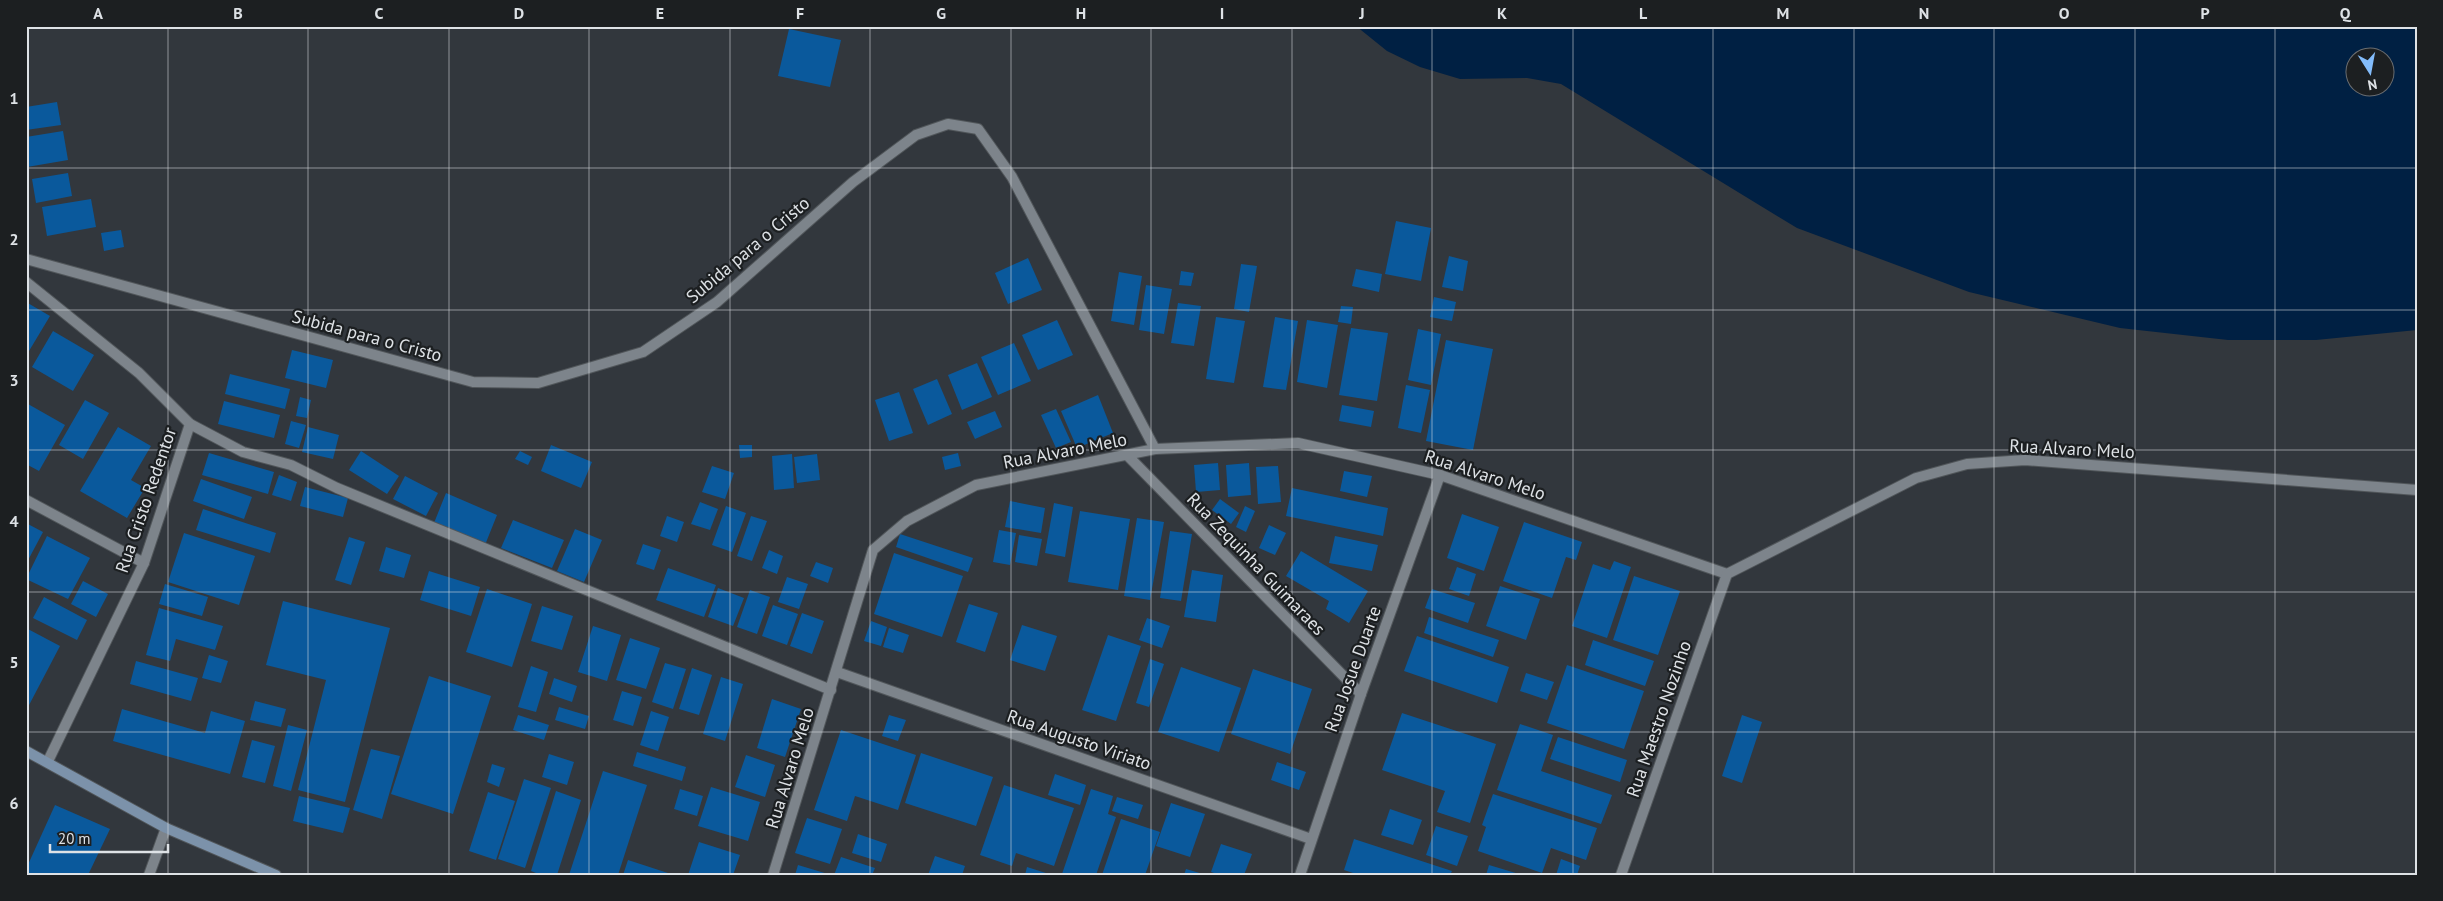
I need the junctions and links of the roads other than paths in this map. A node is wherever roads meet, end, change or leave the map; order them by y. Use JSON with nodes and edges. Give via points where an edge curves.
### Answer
{"nodes":[{"id":1,"x":26,"y":260,"type":"edge"},
{"id":2,"x":26,"y":282,"type":"edge"},
{"id":3,"x":190,"y":424,"type":"junction"},
{"id":4,"x":1155,"y":449,"type":"junction"},
{"id":5,"x":1128,"y":456,"type":"junction"},
{"id":6,"x":1440,"y":475,"type":"junction"},
{"id":7,"x":2417,"y":490,"type":"edge"},
{"id":8,"x":26,"y":500,"type":"edge"},
{"id":9,"x":144,"y":563,"type":"junction"},
{"id":10,"x":1727,"y":574,"type":"junction"},
{"id":11,"x":837,"y":672,"type":"junction"},
{"id":12,"x":831,"y":690,"type":"junction"},
{"id":13,"x":1361,"y":694,"type":"junction"},
{"id":14,"x":26,"y":751,"type":"edge"},
{"id":15,"x":48,"y":761,"type":"junction"},
{"id":16,"x":166,"y":828,"type":"junction"},
{"id":17,"x":1311,"y":839,"type":"junction"},
{"id":18,"x":149,"y":875,"type":"edge"},
{"id":19,"x":276,"y":875,"type":"edge"},
{"id":20,"x":773,"y":875,"type":"edge"},
{"id":21,"x":1300,"y":875,"type":"edge"},
{"id":22,"x":1621,"y":875,"type":"edge"}],
"edges":[{"from":1,"to":4,"type":"street","name":"Subida para o Cristo","via":[[473,382],[538,383],[643,352],[717,302],[853,182],[916,135],[948,124],[978,129],[1012,177]]},
{"from":2,"to":3,"type":"street","name":"Rua Cristo Redentor","via":[[139,373]]},
{"from":3,"to":9,"type":"street","name":"Rua Cristo Redentor"},
{"from":3,"to":12,"type":"street","via":[[243,452],[291,465],[337,488]]},
{"from":4,"to":5,"type":"street","name":"Rua Alvaro Melo"},
{"from":4,"to":6,"type":"street","name":"Rua Alvaro Melo","via":[[1298,443]]},
{"from":5,"to":11,"type":"street","name":"Rua Alvaro Melo","via":[[976,485],[907,521],[873,550]]},
{"from":5,"to":13,"type":"street","name":"Rua Zequinha Guimaraes"},
{"from":6,"to":10,"type":"street","name":"Rua Alvaro Melo"},
{"from":6,"to":13,"type":"street","name":"Rua Josue Duarte"},
{"from":7,"to":10,"type":"street","name":"Rua Alvaro Melo","via":[[2025,460],[1967,464],[1916,478]]},
{"from":8,"to":9,"type":"street"},
{"from":9,"to":15,"type":"street","name":"Rua Cristo Redentor"},
{"from":10,"to":22,"type":"street","name":"Rua Maestro Nozinho"},
{"from":11,"to":12,"type":"street","name":"Rua Alvaro Melo"},
{"from":11,"to":17,"type":"street","name":"Rua Augusto Viriato"},
{"from":12,"to":20,"type":"street","name":"Rua Alvaro Melo"},
{"from":13,"to":17,"type":"street","name":"Rua Josue Duarte"},
{"from":14,"to":15,"type":"street"},
{"from":15,"to":16,"type":"street"},
{"from":16,"to":18,"type":"street"},
{"from":16,"to":19,"type":"street"},
{"from":17,"to":21,"type":"street","name":"Rua Josue Duarte"}]}
